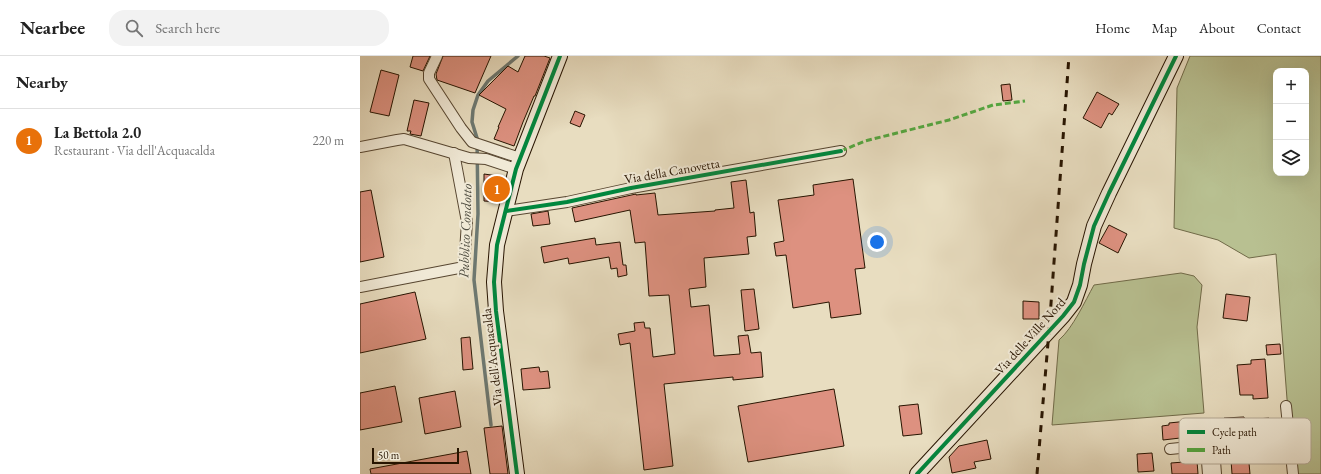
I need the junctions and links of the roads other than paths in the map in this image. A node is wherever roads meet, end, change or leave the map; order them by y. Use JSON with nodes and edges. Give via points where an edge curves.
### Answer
{"nodes":[{"id":1,"x":437,"y":56,"type":"edge"},
{"id":2,"x":560,"y":56,"type":"edge"},
{"id":3,"x":1176,"y":56,"type":"edge"},
{"id":4,"x":360,"y":147,"type":"edge"},
{"id":5,"x":841,"y":151,"type":"dead end"},
{"id":6,"x":454,"y":153,"type":"junction"},
{"id":7,"x":518,"y":164,"type":"junction"},
{"id":8,"x":506,"y":211,"type":"junction"},
{"id":9,"x":360,"y":287,"type":"edge"},
{"id":10,"x":1286,"y":406,"type":"dead end"},
{"id":11,"x":1287,"y":418,"type":"edge"},
{"id":12,"x":1179,"y":448,"type":"edge"},
{"id":13,"x":1170,"y":449,"type":"dead end"},
{"id":14,"x":1207,"y":464,"type":"edge"},
{"id":15,"x":1215,"y":464,"type":"edge"},
{"id":16,"x":1292,"y":464,"type":"edge"},
{"id":17,"x":517,"y":474,"type":"edge"},
{"id":18,"x":917,"y":474,"type":"edge"},
{"id":19,"x":1208,"y":474,"type":"edge"},
{"id":20,"x":1216,"y":474,"type":"edge"},
{"id":21,"x":1293,"y":474,"type":"edge"}],
"edges":[{"from":1,"to":7,"type":"street","via":[[429,79],[472,142],[483,145]]},
{"from":2,"to":7,"type":"street","name":"Via dell'Acquacalda"},
{"from":3,"to":18,"type":"street","name":"Via delle Ville Nord","via":[[1094,226],[1074,302]]},
{"from":4,"to":6,"type":"street","via":[[404,140]]},
{"from":5,"to":8,"type":"street","name":"Via della Canovetta"},
{"from":6,"to":7,"type":"street","via":[[469,158]]},
{"from":6,"to":9,"type":"street","via":[[467,222],[464,267]]},
{"from":7,"to":8,"type":"street","name":"Via dell'Acquacalda"},
{"from":8,"to":17,"type":"street","name":"Via dell'Acquacalda","via":[[497,245],[494,282]]},
{"from":10,"to":11,"type":"street"},
{"from":12,"to":13,"type":"street"},
{"from":14,"to":19,"type":"street"},
{"from":15,"to":20,"type":"street"},
{"from":16,"to":21,"type":"street"}]}
